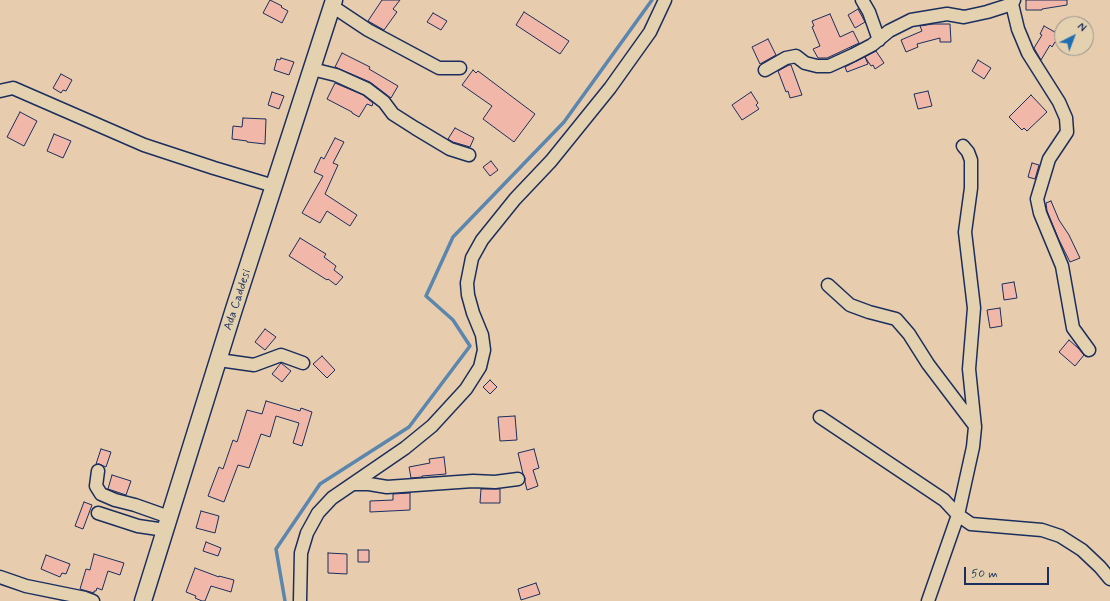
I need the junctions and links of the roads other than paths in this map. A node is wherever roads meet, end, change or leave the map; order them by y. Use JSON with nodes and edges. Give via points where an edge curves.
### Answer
{"nodes":[{"id":1,"x":665,"y":0,"type":"edge"},
{"id":2,"x":862,"y":0,"type":"edge"},
{"id":3,"x":1013,"y":2,"type":"edge"},
{"id":4,"x":333,"y":3,"type":"edge"},
{"id":5,"x":879,"y":40,"type":"junction"},
{"id":6,"x":460,"y":68,"type":"dead end"},
{"id":7,"x":312,"y":69,"type":"junction"},
{"id":8,"x":765,"y":70,"type":"dead end"},
{"id":9,"x":0,"y":91,"type":"edge"},
{"id":10,"x":963,"y":146,"type":"dead end"},
{"id":11,"x":469,"y":155,"type":"dead end"},
{"id":12,"x":274,"y":186,"type":"junction"},
{"id":13,"x":828,"y":285,"type":"dead end"},
{"id":14,"x":1089,"y":350,"type":"dead end"},
{"id":15,"x":219,"y":360,"type":"junction"},
{"id":16,"x":303,"y":363,"type":"dead end"},
{"id":17,"x":820,"y":417,"type":"dead end"},
{"id":18,"x":975,"y":427,"type":"junction"},
{"id":19,"x":98,"y":471,"type":"dead end"},
{"id":20,"x":518,"y":479,"type":"dead end"},
{"id":21,"x":353,"y":484,"type":"junction"},
{"id":22,"x":98,"y":513,"type":"dead end"},
{"id":23,"x":958,"y":515,"type":"junction"},
{"id":24,"x":167,"y":524,"type":"junction"},
{"id":25,"x":0,"y":577,"type":"edge"},
{"id":26,"x":1110,"y":579,"type":"edge"},
{"id":27,"x":93,"y":601,"type":"edge"},
{"id":28,"x":143,"y":601,"type":"edge"},
{"id":29,"x":300,"y":601,"type":"edge"},
{"id":30,"x":928,"y":601,"type":"edge"}],
"edges":[{"from":1,"to":21,"type":"street","via":[[650,32],[610,88],[551,161],[515,198],[482,240],[472,258],[467,283],[468,295],[472,313],[482,335],[484,350],[480,367],[466,389],[432,426]]},
{"from":2,"to":5,"type":"street"},
{"from":3,"to":5,"type":"street","via":[[964,17],[947,14],[911,20],[889,31]]},
{"from":3,"to":14,"type":"street","via":[[1018,29],[1028,53],[1059,102],[1066,118],[1067,132],[1049,159],[1037,199],[1040,213],[1062,266],[1073,328]]},
{"from":4,"to":6,"type":"street","via":[[368,30],[439,68]]},
{"from":4,"to":7,"type":"main road","name":"Ada Caddesi"},
{"from":5,"to":8,"type":"street","via":[[830,66],[805,63],[796,56],[786,58]]},
{"from":7,"to":11,"type":"street","via":[[336,75],[367,90],[384,102],[393,114],[450,149]]},
{"from":7,"to":12,"type":"main road","name":"Ada Caddesi"},
{"from":9,"to":12,"type":"street","via":[[13,88],[144,145]]},
{"from":10,"to":18,"type":"street","via":[[971,160],[971,188],[965,232],[974,308],[969,369]]},
{"from":12,"to":15,"type":"main road","name":"Ada Caddesi"},
{"from":13,"to":18,"type":"street","via":[[850,305],[896,319]]},
{"from":15,"to":16,"type":"street","via":[[254,365],[281,356]]},
{"from":15,"to":24,"type":"main road","name":"Ada Caddesi"},
{"from":17,"to":23,"type":"street","via":[[944,500]]},
{"from":18,"to":23,"type":"street","via":[[974,447]]},
{"from":19,"to":24,"type":"street","via":[[96,486],[101,494],[135,504]]},
{"from":20,"to":21,"type":"street","via":[[387,487]]},
{"from":21,"to":29,"type":"street","via":[[332,498],[318,513],[307,533],[301,553]]},
{"from":22,"to":24,"type":"street","via":[[138,526]]},
{"from":23,"to":26,"type":"street","via":[[971,524],[1042,530],[1060,536],[1082,550]]},
{"from":23,"to":30,"type":"street"},
{"from":24,"to":28,"type":"main road","name":"Ada Caddesi"},
{"from":25,"to":27,"type":"street","via":[[26,586]]}]}
